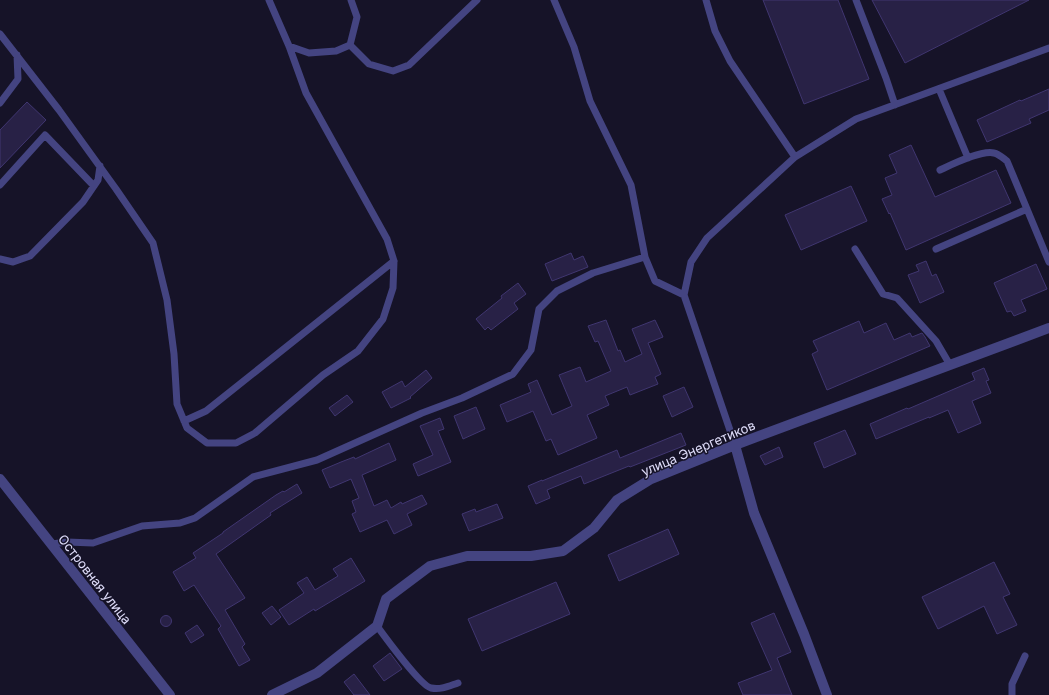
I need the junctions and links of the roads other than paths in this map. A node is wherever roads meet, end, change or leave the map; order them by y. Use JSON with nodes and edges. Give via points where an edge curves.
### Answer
{"nodes":[{"id":1,"x":269,"y":0,"type":"edge"},
{"id":2,"x":351,"y":0,"type":"edge"},
{"id":3,"x":478,"y":0,"type":"edge"},
{"id":4,"x":554,"y":0,"type":"edge"},
{"id":5,"x":706,"y":0,"type":"edge"},
{"id":6,"x":856,"y":0,"type":"edge"},
{"id":7,"x":0,"y":34,"type":"edge"},
{"id":8,"x":350,"y":45,"type":"junction"},
{"id":9,"x":289,"y":46,"type":"junction"},
{"id":10,"x":1049,"y":48,"type":"edge"},
{"id":11,"x":16,"y":54,"type":"junction"},
{"id":12,"x":939,"y":89,"type":"junction"},
{"id":13,"x":0,"y":103,"type":"edge"},
{"id":14,"x":895,"y":105,"type":"junction"},
{"id":15,"x":794,"y":157,"type":"junction"},
{"id":16,"x":968,"y":158,"type":"junction"},
{"id":17,"x":100,"y":166,"type":"junction"},
{"id":18,"x":940,"y":170,"type":"dead end"},
{"id":19,"x":0,"y":185,"type":"edge"},
{"id":20,"x":94,"y":186,"type":"junction"},
{"id":21,"x":1027,"y":209,"type":"junction"},
{"id":22,"x":855,"y":249,"type":"dead end"},
{"id":23,"x":936,"y":249,"type":"dead end"},
{"id":24,"x":645,"y":257,"type":"junction"},
{"id":25,"x":0,"y":258,"type":"edge"},
{"id":26,"x":394,"y":261,"type":"junction"},
{"id":27,"x":1049,"y":262,"type":"edge"},
{"id":28,"x":684,"y":295,"type":"junction"},
{"id":29,"x":1049,"y":328,"type":"edge"},
{"id":30,"x":950,"y":365,"type":"junction"},
{"id":31,"x":184,"y":421,"type":"junction"},
{"id":32,"x":734,"y":445,"type":"junction"},
{"id":33,"x":0,"y":479,"type":"edge"},
{"id":34,"x":52,"y":544,"type":"junction"},
{"id":35,"x":377,"y":626,"type":"junction"},
{"id":36,"x":1025,"y":656,"type":"dead end"},
{"id":37,"x":458,"y":683,"type":"dead end"},
{"id":38,"x":170,"y":695,"type":"edge"},
{"id":39,"x":272,"y":695,"type":"edge"},
{"id":40,"x":827,"y":695,"type":"edge"},
{"id":41,"x":1012,"y":695,"type":"edge"}],
"edges":[{"from":1,"to":9,"type":"lane"},
{"from":2,"to":8,"type":"lane","via":[[357,17]]},
{"from":3,"to":8,"type":"lane","via":[[409,65],[393,71],[369,64]]},
{"from":4,"to":24,"type":"lane","via":[[574,47],[590,101],[631,185]]},
{"from":5,"to":15,"type":"lane","via":[[730,61]]},
{"from":6,"to":14,"type":"lane"},
{"from":7,"to":11,"type":"lane"},
{"from":8,"to":9,"type":"lane","via":[[336,51],[309,53]]},
{"from":9,"to":26,"type":"lane","via":[[306,93],[387,239]]},
{"from":10,"to":12,"type":"lane"},
{"from":11,"to":13,"type":"lane","via":[[18,79]]},
{"from":11,"to":17,"type":"lane"},
{"from":12,"to":14,"type":"lane"},
{"from":12,"to":16,"type":"lane"},
{"from":14,"to":15,"type":"lane","via":[[856,119]]},
{"from":15,"to":28,"type":"lane","via":[[706,238],[691,262]]},
{"from":16,"to":18,"type":"lane"},
{"from":16,"to":21,"type":"lane","via":[[988,152],[1002,156],[1007,161]]},
{"from":17,"to":20,"type":"lane","via":[[98,180]]},
{"from":17,"to":31,"type":"lane","via":[[153,243],[167,300],[177,404]]},
{"from":19,"to":20,"type":"lane","via":[[45,136]]},
{"from":20,"to":25,"type":"lane","via":[[83,202],[30,256],[13,262]]},
{"from":21,"to":23,"type":"lane"},
{"from":21,"to":27,"type":"lane"},
{"from":22,"to":30,"type":"lane","via":[[882,294],[897,298],[936,341]]},
{"from":24,"to":28,"type":"lane","via":[[655,281]]},
{"from":24,"to":34,"type":"lane","via":[[593,273],[557,291],[539,309],[531,350],[513,374],[317,460],[253,477],[195,518],[180,523],[142,526],[93,543]]},
{"from":26,"to":31,"type":"lane","via":[[206,411]]},
{"from":26,"to":31,"type":"lane","via":[[393,288],[383,319],[358,351],[323,375],[255,432],[236,443],[207,443],[187,428]]},
{"from":28,"to":32,"type":"lane"},
{"from":29,"to":30,"type":"street","name":"улица Энергетиков"},
{"from":30,"to":32,"type":"street","name":"улица Энергетиков"},
{"from":32,"to":35,"type":"street","name":"улица Энергетиков","via":[[651,479],[617,500],[594,528],[563,551],[531,556],[467,556],[430,566],[386,600]]},
{"from":32,"to":40,"type":"street","via":[[754,513]]},
{"from":33,"to":34,"type":"street","name":"Островная улица"},
{"from":34,"to":38,"type":"street","name":"Островная улица"},
{"from":35,"to":37,"type":"lane","via":[[420,681],[430,688],[441,689]]},
{"from":35,"to":39,"type":"street","via":[[317,673]]},
{"from":36,"to":41,"type":"lane","via":[[1012,684]]}]}
